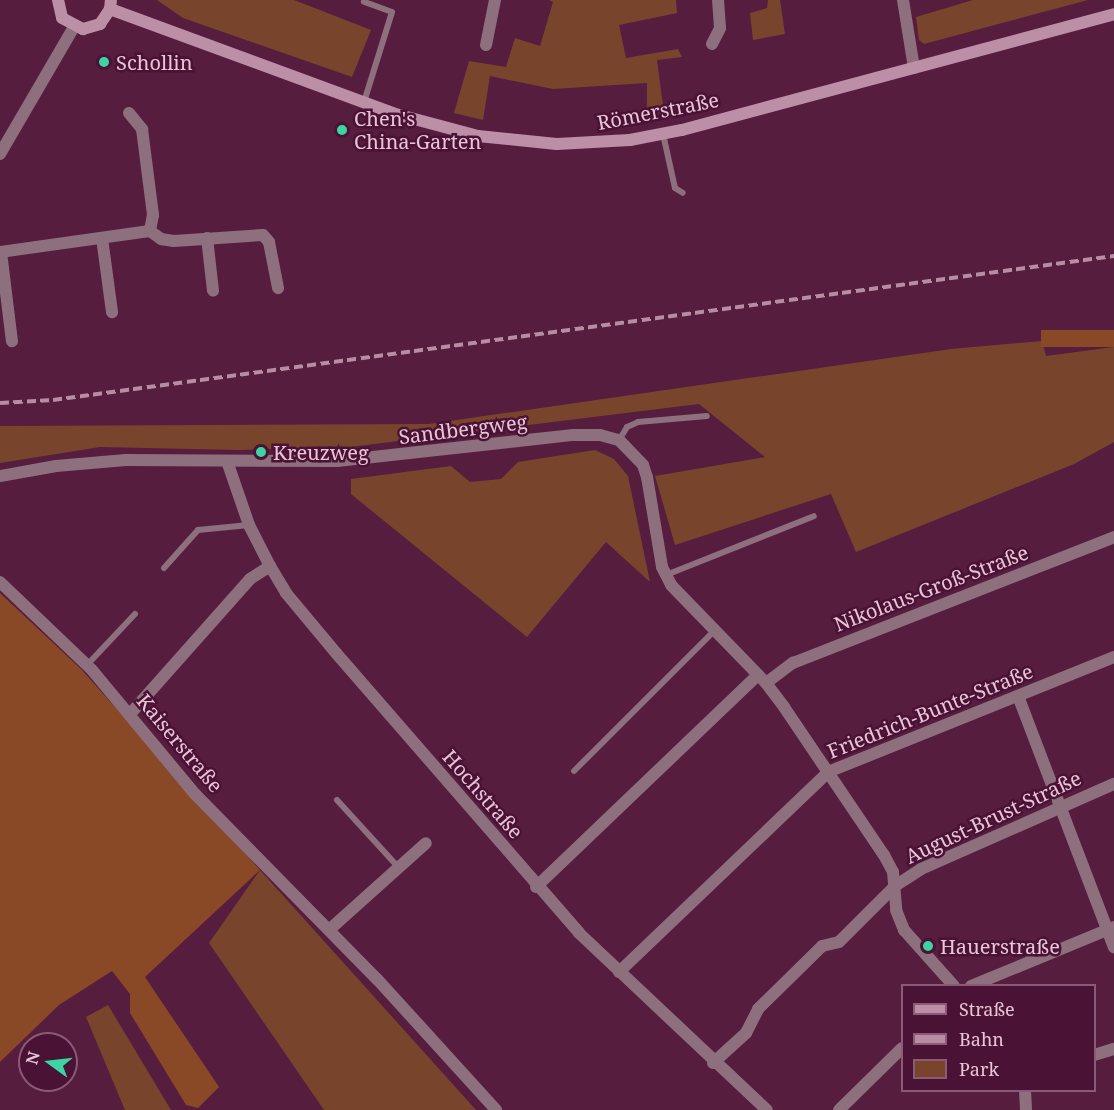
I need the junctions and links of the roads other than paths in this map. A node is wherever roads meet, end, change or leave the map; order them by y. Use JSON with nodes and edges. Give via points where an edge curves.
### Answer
{"nodes":[{"id":1,"x":58,"y":0,"type":"edge"},
{"id":2,"x":495,"y":0,"type":"edge"},
{"id":3,"x":718,"y":0,"type":"edge"},
{"id":4,"x":903,"y":0,"type":"edge"},
{"id":5,"x":364,"y":2,"type":"dead end"},
{"id":6,"x":111,"y":4,"type":"edge"},
{"id":7,"x":1114,"y":14,"type":"edge"},
{"id":8,"x":74,"y":27,"type":"junction"},
{"id":9,"x":712,"y":44,"type":"dead end"},
{"id":10,"x":486,"y":45,"type":"dead end"},
{"id":11,"x":914,"y":68,"type":"junction"},
{"id":12,"x":364,"y":102,"type":"junction"},
{"id":13,"x":129,"y":113,"type":"dead end"},
{"id":14,"x":662,"y":134,"type":"junction"},
{"id":15,"x":0,"y":154,"type":"edge"},
{"id":16,"x":683,"y":193,"type":"dead end"},
{"id":17,"x":150,"y":231,"type":"junction"},
{"id":18,"x":102,"y":238,"type":"junction"},
{"id":19,"x":207,"y":238,"type":"junction"},
{"id":20,"x":1,"y":252,"type":"edge"},
{"id":21,"x":278,"y":288,"type":"dead end"},
{"id":22,"x":213,"y":291,"type":"dead end"},
{"id":23,"x":112,"y":312,"type":"dead end"},
{"id":24,"x":12,"y":341,"type":"dead end"},
{"id":25,"x":707,"y":416,"type":"dead end"},
{"id":26,"x":619,"y":440,"type":"junction"},
{"id":27,"x":227,"y":461,"type":"junction"},
{"id":28,"x":0,"y":476,"type":"edge"},
{"id":29,"x":814,"y":516,"type":"dead end"},
{"id":30,"x":249,"y":525,"type":"junction"},
{"id":31,"x":1114,"y":537,"type":"edge"},
{"id":32,"x":270,"y":566,"type":"junction"},
{"id":33,"x":164,"y":568,"type":"dead end"},
{"id":34,"x":666,"y":575,"type":"junction"},
{"id":35,"x":0,"y":582,"type":"edge"},
{"id":36,"x":135,"y":614,"type":"dead end"},
{"id":37,"x":714,"y":630,"type":"junction"},
{"id":38,"x":1114,"y":657,"type":"edge"},
{"id":39,"x":87,"y":665,"type":"junction"},
{"id":40,"x":762,"y":679,"type":"junction"},
{"id":41,"x":1018,"y":696,"type":"junction"},
{"id":42,"x":130,"y":713,"type":"junction"},
{"id":43,"x":574,"y":771,"type":"dead end"},
{"id":44,"x":828,"y":772,"type":"junction"},
{"id":45,"x":1114,"y":784,"type":"edge"},
{"id":46,"x":337,"y":800,"type":"dead end"},
{"id":47,"x":1063,"y":805,"type":"junction"},
{"id":48,"x":426,"y":843,"type":"dead end"},
{"id":49,"x":399,"y":868,"type":"junction"},
{"id":50,"x":895,"y":886,"type":"junction"},
{"id":51,"x":536,"y":887,"type":"junction"},
{"id":52,"x":1111,"y":928,"type":"edge"},
{"id":53,"x":329,"y":930,"type":"junction"},
{"id":54,"x":1114,"y":947,"type":"edge"},
{"id":55,"x":619,"y":972,"type":"junction"},
{"id":56,"x":952,"y":984,"type":"edge"},
{"id":57,"x":976,"y":984,"type":"edge"},
{"id":58,"x":1114,"y":1049,"type":"edge"},
{"id":59,"x":901,"y":1050,"type":"edge"},
{"id":60,"x":1096,"y":1055,"type":"edge"},
{"id":61,"x":714,"y":1063,"type":"junction"},
{"id":62,"x":1025,"y":1092,"type":"edge"},
{"id":63,"x":496,"y":1110,"type":"edge"},
{"id":64,"x":767,"y":1110,"type":"edge"},
{"id":65,"x":839,"y":1110,"type":"edge"},
{"id":66,"x":1026,"y":1110,"type":"edge"}],
"edges":[{"from":1,"to":8,"type":"main road","via":[[62,18]]},
{"from":2,"to":10,"type":"street"},
{"from":3,"to":9,"type":"street","via":[[720,28]]},
{"from":4,"to":11,"type":"street"},
{"from":5,"to":12,"type":"lane","via":[[392,12]]},
{"from":6,"to":8,"type":"main road","via":[[92,28]]},
{"from":6,"to":12,"type":"main road","name":"Römerstraße"},
{"from":7,"to":11,"type":"main road","name":"Römerstraße"},
{"from":8,"to":15,"type":"street"},
{"from":11,"to":14,"type":"main road","name":"Römerstraße"},
{"from":12,"to":14,"type":"main road","name":"Römerstraße","via":[[457,131],[529,144],[594,144]]},
{"from":13,"to":17,"type":"street","via":[[142,129],[153,215]]},
{"from":14,"to":16,"type":"lane","via":[[675,188]]},
{"from":17,"to":18,"type":"street"},
{"from":17,"to":19,"type":"street","via":[[161,239],[174,241]]},
{"from":18,"to":20,"type":"street"},
{"from":18,"to":23,"type":"street"},
{"from":19,"to":21,"type":"street","via":[[262,235],[269,242]]},
{"from":19,"to":22,"type":"street"},
{"from":20,"to":24,"type":"street"},
{"from":25,"to":26,"type":"lane","via":[[638,422],[627,427]]},
{"from":26,"to":27,"type":"street","name":"Sandbergweg","via":[[574,435],[403,457]]},
{"from":26,"to":34,"type":"street","via":[[643,465]]},
{"from":27,"to":28,"type":"street","name":"Sandbergweg","via":[[126,459]]},
{"from":27,"to":30,"type":"street","name":"Hochstraße"},
{"from":29,"to":34,"type":"lane"},
{"from":30,"to":32,"type":"street","name":"Hochstraße"},
{"from":30,"to":33,"type":"lane","via":[[198,530]]},
{"from":31,"to":40,"type":"street","name":"Nikolaus-Groß-Straße","via":[[793,663]]},
{"from":32,"to":42,"type":"street","via":[[250,579]]},
{"from":32,"to":51,"type":"street","name":"Hochstraße","via":[[336,653]]},
{"from":34,"to":37,"type":"street"},
{"from":35,"to":39,"type":"street","name":"Kaiserstraße"},
{"from":36,"to":39,"type":"lane"},
{"from":37,"to":40,"type":"street"},
{"from":37,"to":43,"type":"lane"},
{"from":38,"to":41,"type":"street","name":"Friedrich-Bunte-Straße"},
{"from":39,"to":42,"type":"street","name":"Kaiserstraße"},
{"from":40,"to":44,"type":"street"},
{"from":40,"to":51,"type":"street","name":"Nikolaus-Groß-Straße"},
{"from":41,"to":44,"type":"street","name":"Friedrich-Bunte-Straße"},
{"from":41,"to":47,"type":"street"},
{"from":42,"to":53,"type":"street","name":"Kaiserstraße","via":[[195,794]]},
{"from":44,"to":50,"type":"street","via":[[884,855]]},
{"from":44,"to":55,"type":"street","name":"Friedrich-Bunte-Straße"},
{"from":45,"to":47,"type":"street","name":"August-Brust-Straße"},
{"from":46,"to":49,"type":"lane"},
{"from":47,"to":50,"type":"street","name":"August-Brust-Straße","via":[[921,869]]},
{"from":47,"to":52,"type":"street"},
{"from":48,"to":49,"type":"street"},
{"from":49,"to":53,"type":"street"},
{"from":50,"to":56,"type":"street","via":[[896,909],[904,930]]},
{"from":50,"to":61,"type":"street","name":"August-Brust-Straße","via":[[839,942],[822,946],[758,1009],[746,1033]]},
{"from":51,"to":55,"type":"street","name":"Hochstraße"},
{"from":52,"to":54,"type":"street"},
{"from":52,"to":57,"type":"street"},
{"from":53,"to":63,"type":"street","name":"Kaiserstraße"},
{"from":55,"to":61,"type":"street","name":"Hochstraße"},
{"from":58,"to":60,"type":"street"},
{"from":59,"to":65,"type":"street"},
{"from":61,"to":64,"type":"street","name":"Hochstraße"},
{"from":62,"to":66,"type":"street"}]}
